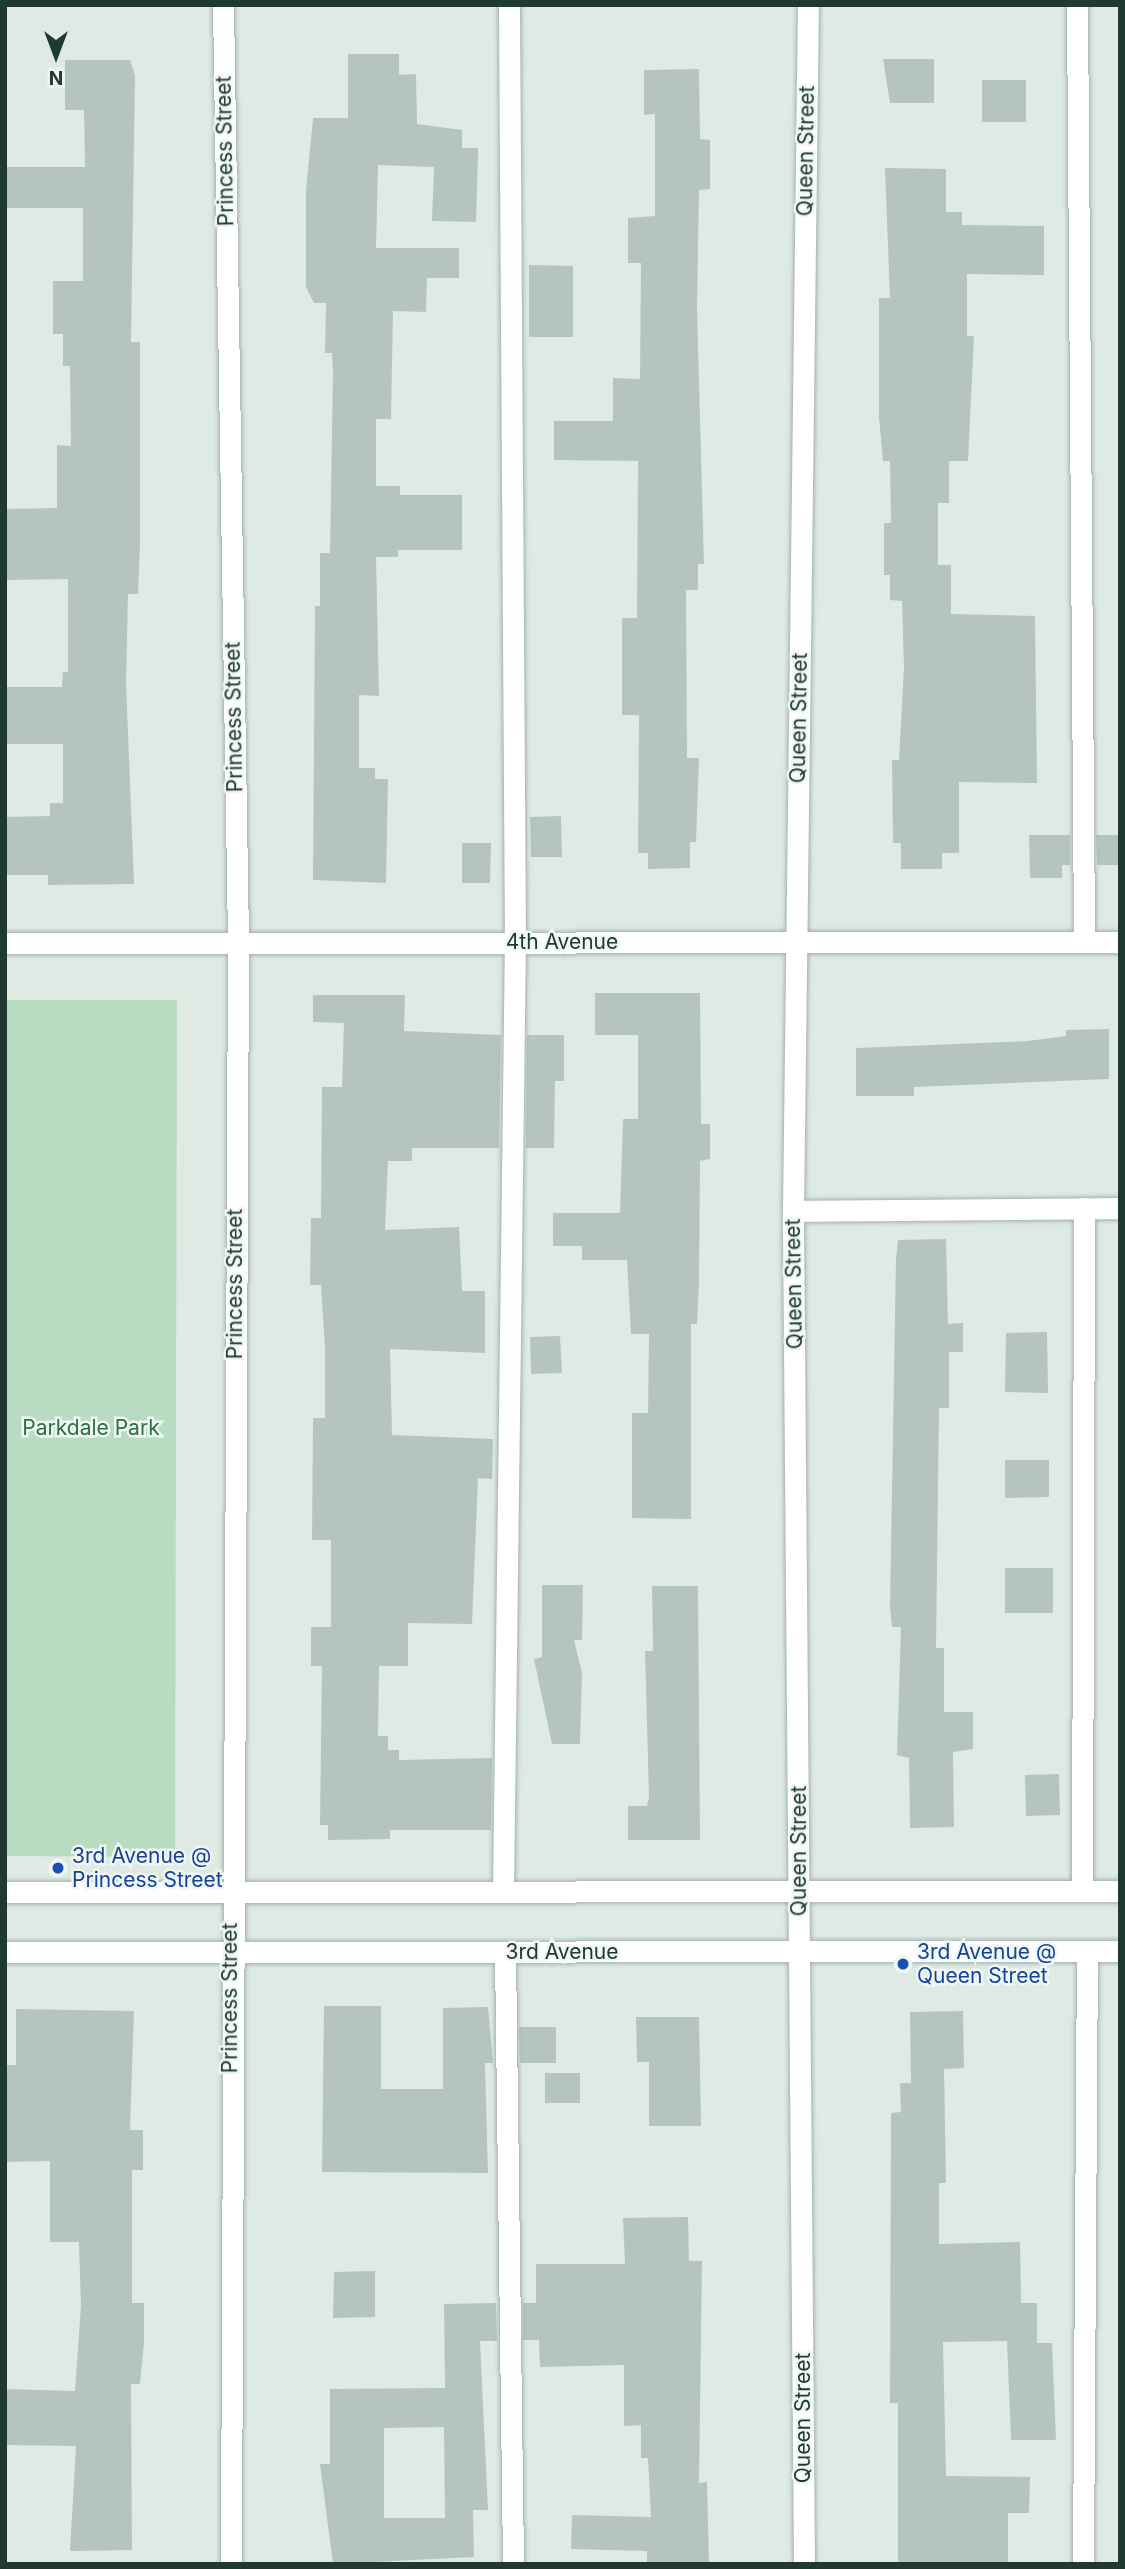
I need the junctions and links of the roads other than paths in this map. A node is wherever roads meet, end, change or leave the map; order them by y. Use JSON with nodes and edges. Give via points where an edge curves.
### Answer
{"nodes":[{"id":1,"x":223,"y":5,"type":"edge"},
{"id":2,"x":509,"y":5,"type":"edge"},
{"id":3,"x":808,"y":5,"type":"edge"},
{"id":4,"x":1077,"y":5,"type":"edge"},
{"id":5,"x":515,"y":942,"type":"junction"},
{"id":6,"x":796,"y":942,"type":"junction"},
{"id":7,"x":1084,"y":942,"type":"junction"},
{"id":8,"x":1120,"y":942,"type":"edge"},
{"id":9,"x":5,"y":943,"type":"edge"},
{"id":10,"x":238,"y":943,"type":"junction"},
{"id":11,"x":1084,"y":1208,"type":"junction"},
{"id":12,"x":1120,"y":1208,"type":"edge"},
{"id":13,"x":793,"y":1211,"type":"junction"},
{"id":14,"x":800,"y":1891,"type":"junction"},
{"id":15,"x":1082,"y":1891,"type":"junction"},
{"id":16,"x":1120,"y":1891,"type":"edge"},
{"id":17,"x":5,"y":1892,"type":"edge"},
{"id":18,"x":229,"y":1892,"type":"junction"},
{"id":19,"x":503,"y":1892,"type":"junction"},
{"id":20,"x":1120,"y":1951,"type":"edge"},
{"id":21,"x":5,"y":1952,"type":"edge"},
{"id":22,"x":230,"y":1952,"type":"junction"},
{"id":23,"x":505,"y":1952,"type":"junction"},
{"id":24,"x":800,"y":1952,"type":"junction"},
{"id":25,"x":1087,"y":1952,"type":"junction"},
{"id":26,"x":231,"y":2564,"type":"edge"},
{"id":27,"x":513,"y":2564,"type":"edge"},
{"id":28,"x":804,"y":2564,"type":"edge"},
{"id":29,"x":1083,"y":2564,"type":"edge"}],
"edges":[{"from":1,"to":10,"type":"street","name":"Princess Street"},
{"from":2,"to":5,"type":"street"},
{"from":3,"to":6,"type":"street","name":"Queen Street"},
{"from":4,"to":7,"type":"street"},
{"from":5,"to":6,"type":"street","name":"4th Avenue"},
{"from":5,"to":10,"type":"street","name":"4th Avenue"},
{"from":5,"to":19,"type":"street"},
{"from":6,"to":7,"type":"street","name":"4th Avenue"},
{"from":6,"to":13,"type":"street","name":"Queen Street"},
{"from":7,"to":8,"type":"street","name":"4th Avenue"},
{"from":9,"to":10,"type":"street","name":"4th Avenue"},
{"from":10,"to":18,"type":"street","name":"Princess Street"},
{"from":11,"to":12,"type":"street"},
{"from":11,"to":13,"type":"street"},
{"from":11,"to":15,"type":"street"},
{"from":13,"to":14,"type":"street","name":"Queen Street"},
{"from":14,"to":15,"type":"street"},
{"from":14,"to":19,"type":"street"},
{"from":14,"to":24,"type":"street","name":"Queen Street"},
{"from":15,"to":16,"type":"street"},
{"from":17,"to":18,"type":"street"},
{"from":18,"to":19,"type":"street"},
{"from":18,"to":22,"type":"street","name":"Princess Street"},
{"from":20,"to":25,"type":"street","name":"3rd Avenue"},
{"from":21,"to":22,"type":"street","name":"3rd Avenue"},
{"from":22,"to":23,"type":"street","name":"3rd Avenue"},
{"from":22,"to":26,"type":"street","name":"Princess Street"},
{"from":23,"to":24,"type":"street","name":"3rd Avenue"},
{"from":23,"to":27,"type":"street"},
{"from":24,"to":25,"type":"street","name":"3rd Avenue"},
{"from":24,"to":28,"type":"street","name":"Queen Street"},
{"from":25,"to":29,"type":"street"}]}
